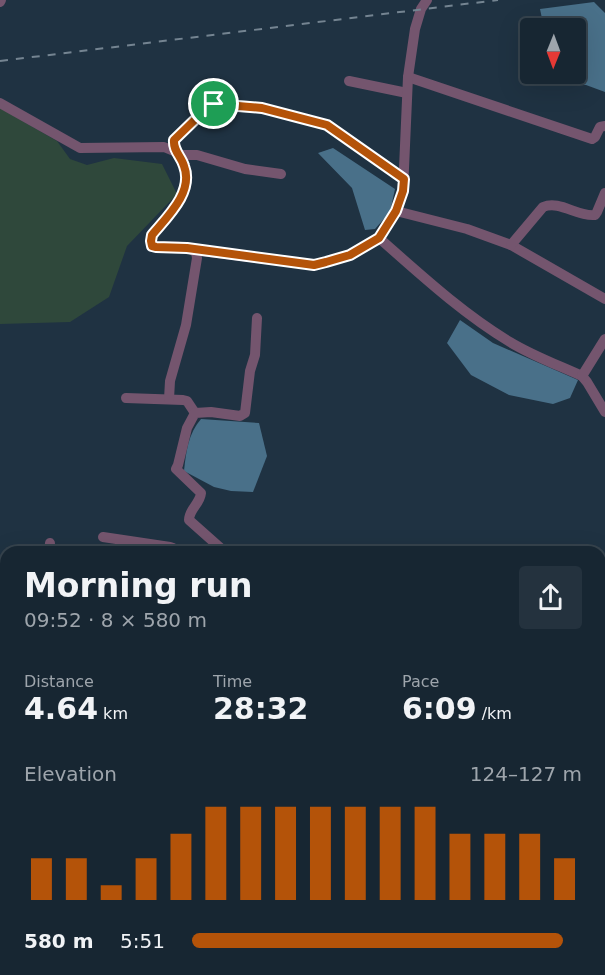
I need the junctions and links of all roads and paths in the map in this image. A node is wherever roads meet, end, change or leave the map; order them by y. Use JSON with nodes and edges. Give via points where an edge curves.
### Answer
{"nodes":[{"id":1,"x":427,"y":0,"type":"edge"},
{"id":2,"x":408,"y":77,"type":"junction"},
{"id":3,"x":349,"y":81,"type":"dead end"},
{"id":4,"x":407,"y":93,"type":"junction"},
{"id":5,"x":0,"y":102,"type":"edge"},
{"id":6,"x":605,"y":126,"type":"edge"},
{"id":7,"x":177,"y":153,"type":"junction"},
{"id":8,"x":281,"y":174,"type":"dead end"},
{"id":9,"x":404,"y":179,"type":"junction"},
{"id":10,"x":605,"y":193,"type":"edge"},
{"id":11,"x":396,"y":211,"type":"junction"},
{"id":12,"x":379,"y":238,"type":"junction"},
{"id":13,"x":511,"y":245,"type":"junction"},
{"id":14,"x":193,"y":250,"type":"junction"},
{"id":15,"x":605,"y":299,"type":"edge"},
{"id":16,"x":257,"y":318,"type":"dead end"},
{"id":17,"x":605,"y":339,"type":"edge"},
{"id":18,"x":582,"y":376,"type":"junction"},
{"id":19,"x":126,"y":398,"type":"dead end"},
{"id":20,"x":169,"y":399,"type":"junction"},
{"id":21,"x":605,"y":412,"type":"edge"},
{"id":22,"x":195,"y":413,"type":"junction"},
{"id":23,"x":103,"y":537,"type":"dead end"},
{"id":24,"x":163,"y":546,"type":"edge"},
{"id":25,"x":216,"y":546,"type":"edge"}],
"edges":[{"from":1,"to":2,"type":"street","via":[[415,29]]},
{"from":2,"to":4,"type":"street"},
{"from":2,"to":6,"type":"street","via":[[592,139]]},
{"from":3,"to":4,"type":"street"},
{"from":4,"to":9,"type":"street"},
{"from":5,"to":7,"type":"street","via":[[80,148],[164,147]]},
{"from":7,"to":8,"type":"street","via":[[246,170]]},
{"from":7,"to":9,"type":"street","via":[[174,140],[214,104],[262,108],[327,125]]},
{"from":7,"to":14,"type":"street","via":[[186,171],[184,192],[151,241],[156,247]]},
{"from":9,"to":11,"type":"street"},
{"from":10,"to":13,"type":"street","via":[[595,215],[554,205],[543,207]]},
{"from":11,"to":12,"type":"street"},
{"from":11,"to":13,"type":"street"},
{"from":12,"to":14,"type":"street","via":[[350,255],[314,265]]},
{"from":12,"to":18,"type":"street","via":[[474,318],[512,343]]},
{"from":13,"to":15,"type":"street"},
{"from":14,"to":20,"type":"street","via":[[197,258]]},
{"from":16,"to":22,"type":"street","via":[[245,413]]},
{"from":17,"to":18,"type":"street"},
{"from":18,"to":21,"type":"street"},
{"from":19,"to":20,"type":"street"},
{"from":20,"to":22,"type":"street","via":[[186,401]]},
{"from":22,"to":25,"type":"street","via":[[176,469],[201,493],[189,520]]},
{"from":23,"to":24,"type":"street"}]}
